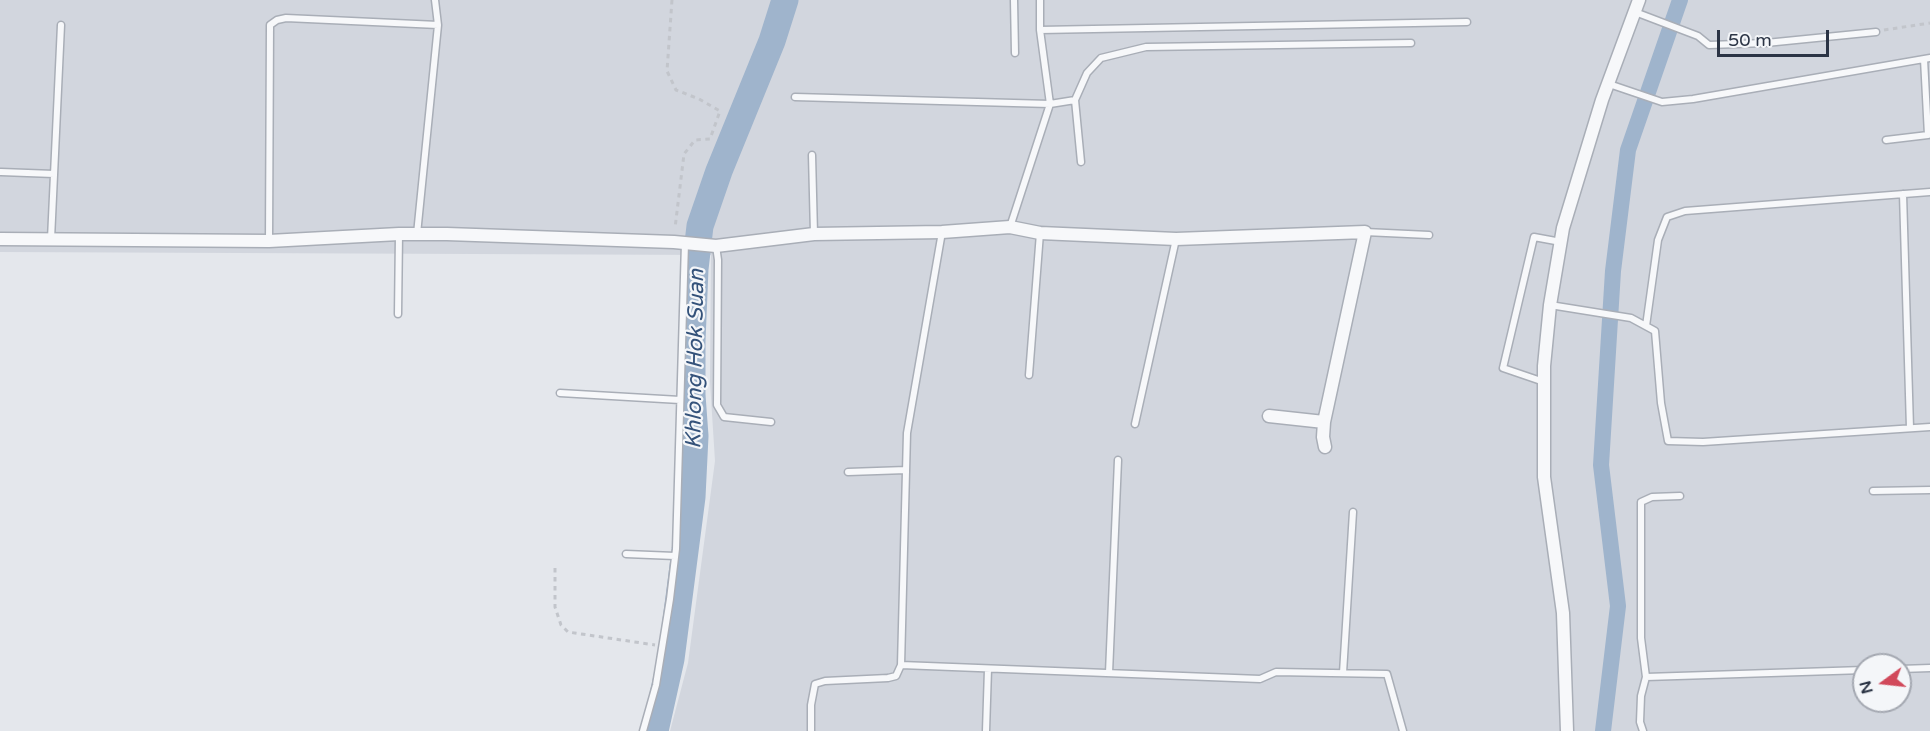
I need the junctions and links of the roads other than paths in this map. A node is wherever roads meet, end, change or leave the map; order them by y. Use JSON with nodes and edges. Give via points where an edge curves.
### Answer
{"nodes":[{"id":1,"x":435,"y":0,"type":"edge"},
{"id":2,"x":1014,"y":0,"type":"edge"},
{"id":3,"x":1040,"y":0,"type":"edge"},
{"id":4,"x":1637,"y":6,"type":"edge"},
{"id":5,"x":1467,"y":22,"type":"dead end"},
{"id":6,"x":61,"y":25,"type":"dead end"},
{"id":7,"x":438,"y":25,"type":"junction"},
{"id":8,"x":1040,"y":30,"type":"junction"},
{"id":9,"x":1876,"y":32,"type":"road end"},
{"id":10,"x":1411,"y":43,"type":"dead end"},
{"id":11,"x":1015,"y":53,"type":"dead end"},
{"id":12,"x":1927,"y":58,"type":"edge"},
{"id":13,"x":1609,"y":84,"type":"junction"},
{"id":14,"x":795,"y":97,"type":"dead end"},
{"id":15,"x":1075,"y":100,"type":"junction"},
{"id":16,"x":1050,"y":105,"type":"junction"},
{"id":17,"x":1886,"y":140,"type":"dead end"},
{"id":18,"x":812,"y":155,"type":"dead end"},
{"id":19,"x":1081,"y":162,"type":"dead end"},
{"id":20,"x":1,"y":172,"type":"edge"},
{"id":21,"x":54,"y":174,"type":"junction"},
{"id":22,"x":1930,"y":192,"type":"edge"},
{"id":23,"x":1903,"y":194,"type":"junction"},
{"id":24,"x":1010,"y":227,"type":"junction"},
{"id":25,"x":942,"y":232,"type":"junction"},
{"id":26,"x":1365,"y":232,"type":"junction"},
{"id":27,"x":1040,"y":233,"type":"junction"},
{"id":28,"x":399,"y":234,"type":"junction"},
{"id":29,"x":417,"y":234,"type":"junction"},
{"id":30,"x":814,"y":234,"type":"junction"},
{"id":31,"x":1429,"y":235,"type":"dead end"},
{"id":32,"x":0,"y":239,"type":"edge"},
{"id":33,"x":1176,"y":239,"type":"junction"},
{"id":34,"x":51,"y":240,"type":"junction"},
{"id":35,"x":269,"y":241,"type":"junction"},
{"id":36,"x":1561,"y":242,"type":"junction"},
{"id":37,"x":683,"y":243,"type":"junction"},
{"id":38,"x":716,"y":246,"type":"junction"},
{"id":39,"x":1550,"y":304,"type":"junction"},
{"id":40,"x":398,"y":314,"type":"dead end"},
{"id":41,"x":1646,"y":326,"type":"junction"},
{"id":42,"x":1029,"y":375,"type":"dead end"},
{"id":43,"x":1544,"y":383,"type":"junction"},
{"id":44,"x":560,"y":393,"type":"dead end"},
{"id":45,"x":680,"y":400,"type":"junction"},
{"id":46,"x":1269,"y":416,"type":"dead end"},
{"id":47,"x":771,"y":422,"type":"dead end"},
{"id":48,"x":1323,"y":422,"type":"junction"},
{"id":49,"x":1135,"y":424,"type":"dead end"},
{"id":50,"x":1930,"y":427,"type":"edge"},
{"id":51,"x":1910,"y":428,"type":"junction"},
{"id":52,"x":1325,"y":447,"type":"dead end"},
{"id":53,"x":1118,"y":460,"type":"dead end"},
{"id":54,"x":906,"y":470,"type":"junction"},
{"id":55,"x":848,"y":472,"type":"dead end"},
{"id":56,"x":1930,"y":490,"type":"edge"},
{"id":57,"x":1873,"y":491,"type":"dead end"},
{"id":58,"x":1680,"y":496,"type":"dead end"},
{"id":59,"x":1353,"y":512,"type":"dead end"},
{"id":60,"x":626,"y":554,"type":"dead end"},
{"id":61,"x":675,"y":556,"type":"junction"},
{"id":62,"x":901,"y":665,"type":"junction"},
{"id":63,"x":1930,"y":668,"type":"edge"},
{"id":64,"x":988,"y":669,"type":"junction"},
{"id":65,"x":1912,"y":669,"type":"edge"},
{"id":66,"x":1852,"y":670,"type":"edge"},
{"id":67,"x":1109,"y":673,"type":"junction"},
{"id":68,"x":1343,"y":673,"type":"junction"},
{"id":69,"x":1646,"y":677,"type":"junction"},
{"id":70,"x":643,"y":731,"type":"edge"},
{"id":71,"x":811,"y":731,"type":"edge"},
{"id":72,"x":986,"y":731,"type":"edge"},
{"id":73,"x":1403,"y":731,"type":"edge"},
{"id":74,"x":1567,"y":731,"type":"edge"},
{"id":75,"x":1643,"y":731,"type":"edge"}],
"edges":[{"from":1,"to":7,"type":"lane"},
{"from":2,"to":11,"type":"lane"},
{"from":3,"to":8,"type":"lane"},
{"from":4,"to":9,"type":"lane","via":[[1709,45]]},
{"from":4,"to":13,"type":"street"},
{"from":5,"to":8,"type":"lane"},
{"from":6,"to":21,"type":"lane"},
{"from":7,"to":29,"type":"lane"},
{"from":7,"to":35,"type":"lane","via":[[286,18],[270,25]]},
{"from":8,"to":16,"type":"lane"},
{"from":10,"to":15,"type":"lane","via":[[1146,47],[1101,58],[1087,73]]},
{"from":12,"to":13,"type":"lane","via":[[1662,102]]},
{"from":12,"to":17,"type":"lane","via":[[1928,135]]},
{"from":13,"to":36,"type":"street"},
{"from":14,"to":16,"type":"lane"},
{"from":15,"to":16,"type":"lane"},
{"from":15,"to":19,"type":"lane"},
{"from":16,"to":24,"type":"lane"},
{"from":18,"to":30,"type":"lane"},
{"from":20,"to":21,"type":"lane"},
{"from":21,"to":34,"type":"lane"},
{"from":22,"to":23,"type":"lane"},
{"from":23,"to":41,"type":"lane","via":[[1685,211],[1666,217],[1658,240]]},
{"from":23,"to":51,"type":"lane"},
{"from":24,"to":25,"type":"street"},
{"from":24,"to":27,"type":"street"},
{"from":25,"to":30,"type":"street"},
{"from":25,"to":54,"type":"lane","via":[[907,433]]},
{"from":26,"to":31,"type":"lane"},
{"from":26,"to":33,"type":"street"},
{"from":26,"to":48,"type":"street"},
{"from":27,"to":33,"type":"street"},
{"from":27,"to":42,"type":"lane"},
{"from":28,"to":29,"type":"street"},
{"from":28,"to":35,"type":"street"},
{"from":28,"to":40,"type":"lane"},
{"from":29,"to":37,"type":"street"},
{"from":30,"to":38,"type":"street"},
{"from":32,"to":34,"type":"street"},
{"from":33,"to":49,"type":"lane"},
{"from":34,"to":35,"type":"street"},
{"from":36,"to":39,"type":"street"},
{"from":36,"to":43,"type":"lane","via":[[1534,237],[1503,368]]},
{"from":37,"to":38,"type":"street"},
{"from":37,"to":45,"type":"lane"},
{"from":38,"to":47,"type":"lane","via":[[717,405],[724,417]]},
{"from":39,"to":41,"type":"lane","via":[[1631,318]]},
{"from":39,"to":43,"type":"street"},
{"from":41,"to":51,"type":"lane","via":[[1655,331],[1660,404],[1668,441]]},
{"from":43,"to":74,"type":"street","via":[[1544,477],[1563,613]]},
{"from":44,"to":45,"type":"lane"},
{"from":45,"to":61,"type":"lane"},
{"from":46,"to":48,"type":"street"},
{"from":48,"to":52,"type":"street"},
{"from":50,"to":51,"type":"lane"},
{"from":53,"to":67,"type":"lane"},
{"from":54,"to":55,"type":"lane"},
{"from":54,"to":62,"type":"lane"},
{"from":56,"to":57,"type":"lane"},
{"from":58,"to":69,"type":"lane","via":[[1652,497],[1641,502],[1641,638]]},
{"from":59,"to":68,"type":"lane"},
{"from":60,"to":61,"type":"lane"},
{"from":61,"to":70,"type":"lane","via":[[656,684]]},
{"from":62,"to":64,"type":"lane"},
{"from":62,"to":71,"type":"lane","via":[[896,675],[888,678],[815,684]]},
{"from":63,"to":65,"type":"lane"},
{"from":64,"to":67,"type":"lane"},
{"from":64,"to":72,"type":"lane"},
{"from":66,"to":69,"type":"lane"},
{"from":67,"to":68,"type":"lane","via":[[1260,679],[1276,672]]},
{"from":68,"to":73,"type":"lane","via":[[1387,674]]},
{"from":69,"to":75,"type":"lane","via":[[1641,696]]}]}
